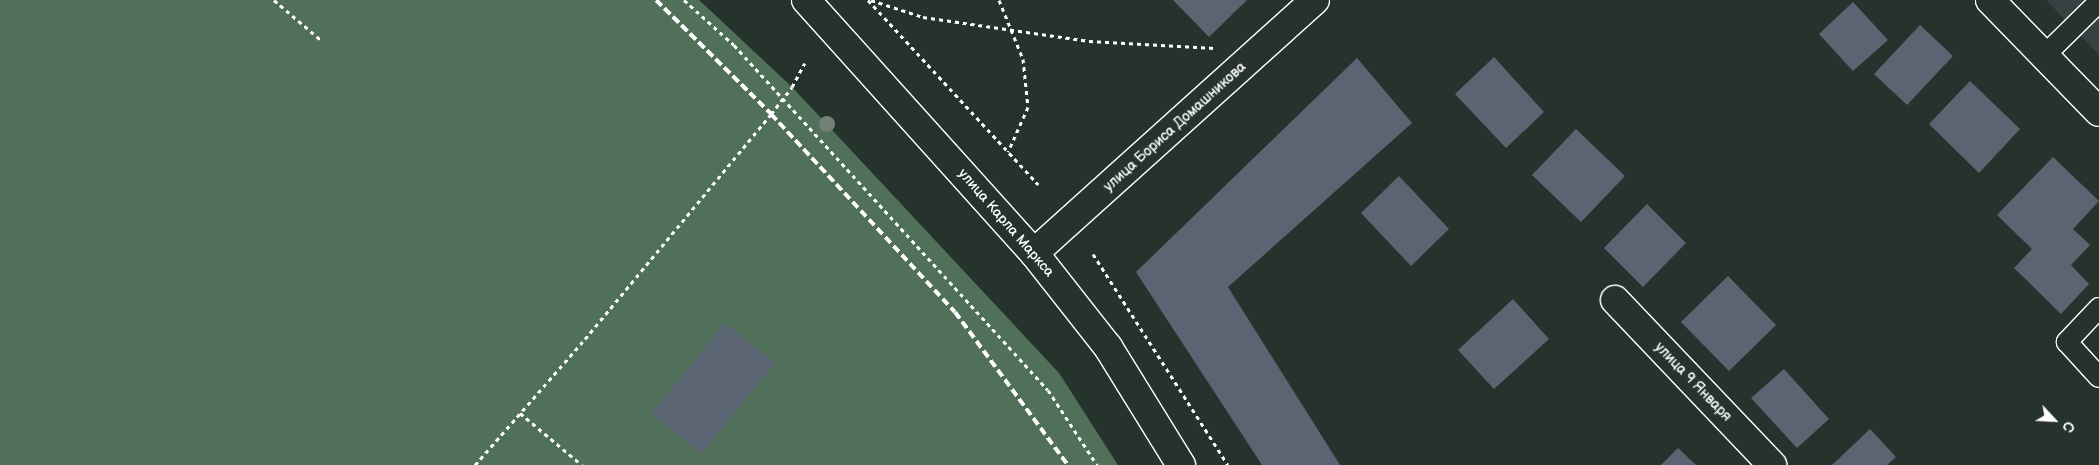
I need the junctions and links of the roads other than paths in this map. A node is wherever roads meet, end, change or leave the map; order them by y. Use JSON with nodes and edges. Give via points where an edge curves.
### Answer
{"nodes":[{"id":1,"x":806,"y":0,"type":"edge"},
{"id":2,"x":1316,"y":0,"type":"edge"},
{"id":3,"x":1990,"y":0,"type":"edge"},
{"id":4,"x":2099,"y":2,"type":"edge"},
{"id":5,"x":2044,"y":55,"type":"junction"},
{"id":6,"x":2099,"y":112,"type":"edge"},
{"id":7,"x":1034,"y":253,"type":"junction"},
{"id":8,"x":1615,"y":300,"type":"dead end"},
{"id":9,"x":2099,"y":308,"type":"edge"},
{"id":10,"x":2099,"y":377,"type":"edge"},
{"id":11,"x":1181,"y":465,"type":"edge"},
{"id":12,"x":1772,"y":465,"type":"edge"}],
"edges":[{"from":1,"to":7,"type":"street","name":"улица Карла Маркса"},
{"from":2,"to":7,"type":"street","name":"улица Бориса Домашникова"},
{"from":3,"to":5,"type":"street"},
{"from":4,"to":5,"type":"lane"},
{"from":5,"to":6,"type":"street"},
{"from":7,"to":11,"type":"street","name":"улица Карла Маркса","via":[[1108,348]]},
{"from":8,"to":12,"type":"street","name":"улица 9 Января"},
{"from":9,"to":10,"type":"lane","via":[[2067,342]]}]}
